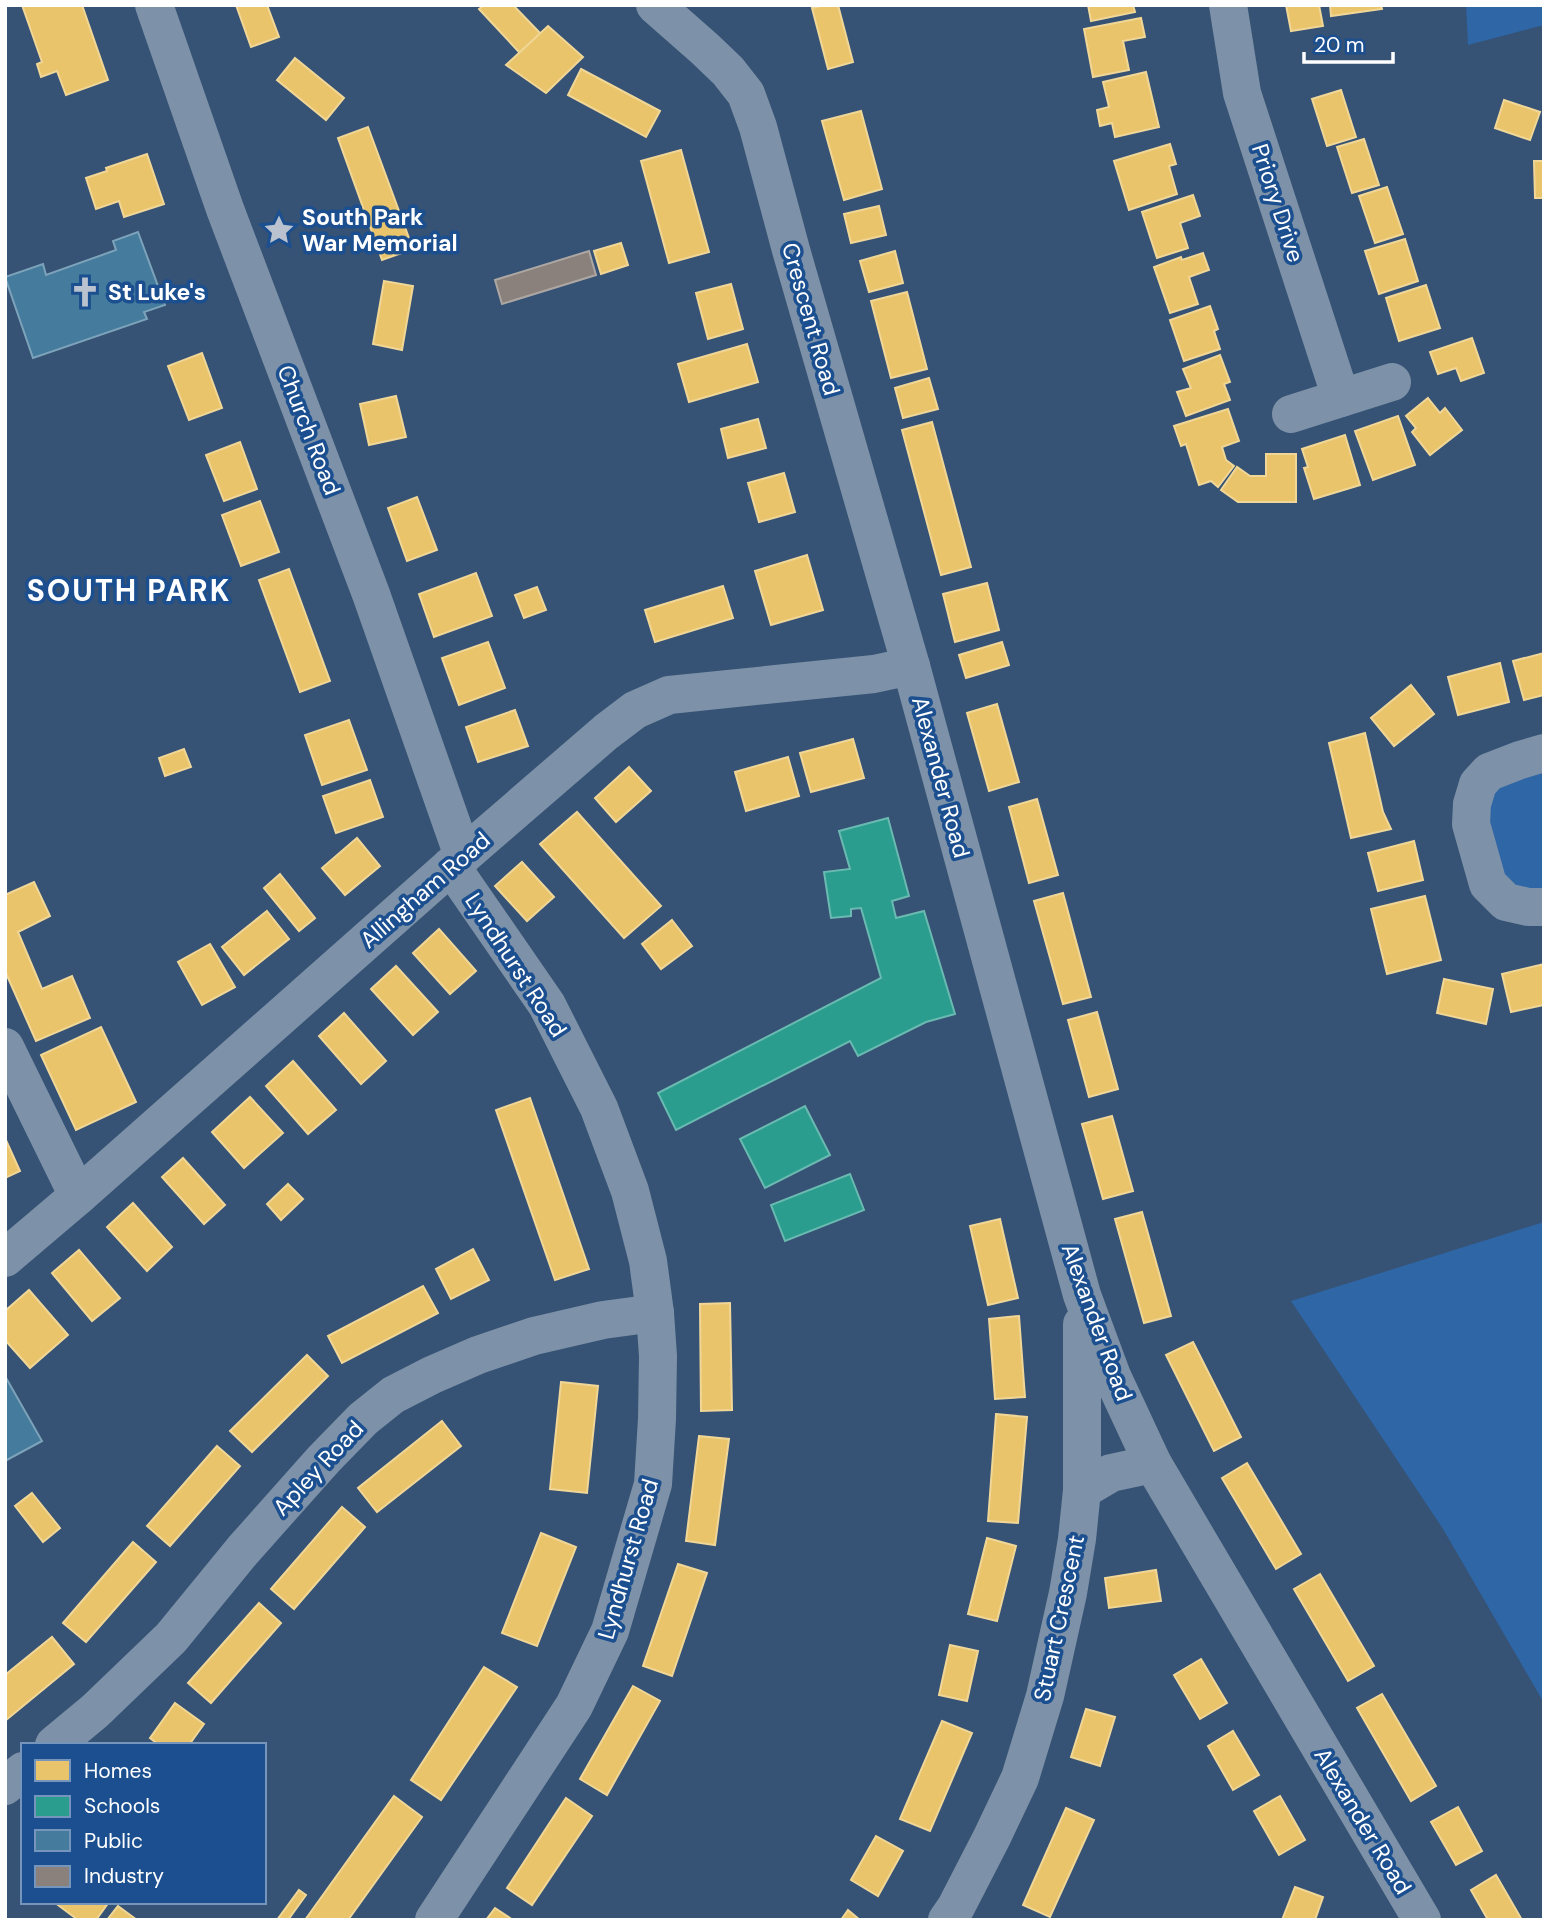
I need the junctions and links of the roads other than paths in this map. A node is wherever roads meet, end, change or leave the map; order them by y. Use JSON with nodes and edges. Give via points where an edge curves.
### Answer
{"nodes":[{"id":1,"x":154,"y":5,"type":"edge"},
{"id":2,"x":1227,"y":5,"type":"edge"},
{"id":3,"x":656,"y":6,"type":"edge"},
{"id":4,"x":1392,"y":382,"type":"dead end"},
{"id":5,"x":1341,"y":398,"type":"junction"},
{"id":6,"x":1291,"y":414,"type":"dead end"},
{"id":7,"x":911,"y":666,"type":"junction"},
{"id":8,"x":1544,"y":753,"type":"edge"},
{"id":9,"x":457,"y":861,"type":"junction"},
{"id":10,"x":1544,"y":907,"type":"edge"},
{"id":11,"x":5,"y":1047,"type":"edge"},
{"id":12,"x":78,"y":1196,"type":"junction"},
{"id":13,"x":5,"y":1258,"type":"edge"},
{"id":14,"x":1082,"y":1295,"type":"junction"},
{"id":15,"x":656,"y":1313,"type":"junction"},
{"id":16,"x":1153,"y":1464,"type":"junction"},
{"id":17,"x":1082,"y":1490,"type":"junction"},
{"id":18,"x":56,"y":1743,"type":"edge"},
{"id":19,"x":21,"y":1773,"type":"edge"},
{"id":20,"x":5,"y":1786,"type":"edge"},
{"id":21,"x":434,"y":1920,"type":"edge"},
{"id":22,"x":947,"y":1920,"type":"edge"},
{"id":23,"x":1422,"y":1920,"type":"edge"}],
"edges":[{"from":1,"to":9,"type":"street","name":"Church Road","via":[[225,209],[371,594]]},
{"from":2,"to":5,"type":"street","name":"Priory Drive","via":[[1242,93]]},
{"from":3,"to":7,"type":"street","name":"Crescent Road","via":[[721,63],[746,94]]},
{"from":4,"to":5,"type":"street"},
{"from":5,"to":6,"type":"street"},
{"from":7,"to":9,"type":"street","name":"Allingham Road","via":[[874,674],[670,695],[635,710]]},
{"from":7,"to":14,"type":"street","name":"Alexander Road"},
{"from":8,"to":10,"type":"street","via":[[1489,772],[1478,784],[1471,824],[1488,884],[1506,902]]},
{"from":9,"to":12,"type":"street","name":"Allingham Road"},
{"from":9,"to":15,"type":"street","name":"Lyndhurst Road","via":[[547,1006],[599,1108],[630,1191]]},
{"from":11,"to":12,"type":"street"},
{"from":12,"to":13,"type":"street","name":"Allingham Road"},
{"from":14,"to":16,"type":"street","name":"Alexander Road","via":[[1112,1376]]},
{"from":14,"to":17,"type":"street","name":"Stuart Crescent"},
{"from":15,"to":18,"type":"street","name":"Apley Road","via":[[534,1336],[478,1355],[393,1395],[324,1459],[171,1637]]},
{"from":15,"to":21,"type":"street","name":"Lyndhurst Road","via":[[653,1484],[610,1631],[573,1706]]},
{"from":16,"to":17,"type":"street","via":[[1111,1473]]},
{"from":16,"to":23,"type":"street","name":"Alexander Road"},
{"from":17,"to":22,"type":"street","name":"Stuart Crescent","via":[[1068,1594],[1020,1778]]},
{"from":19,"to":20,"type":"street"}]}
